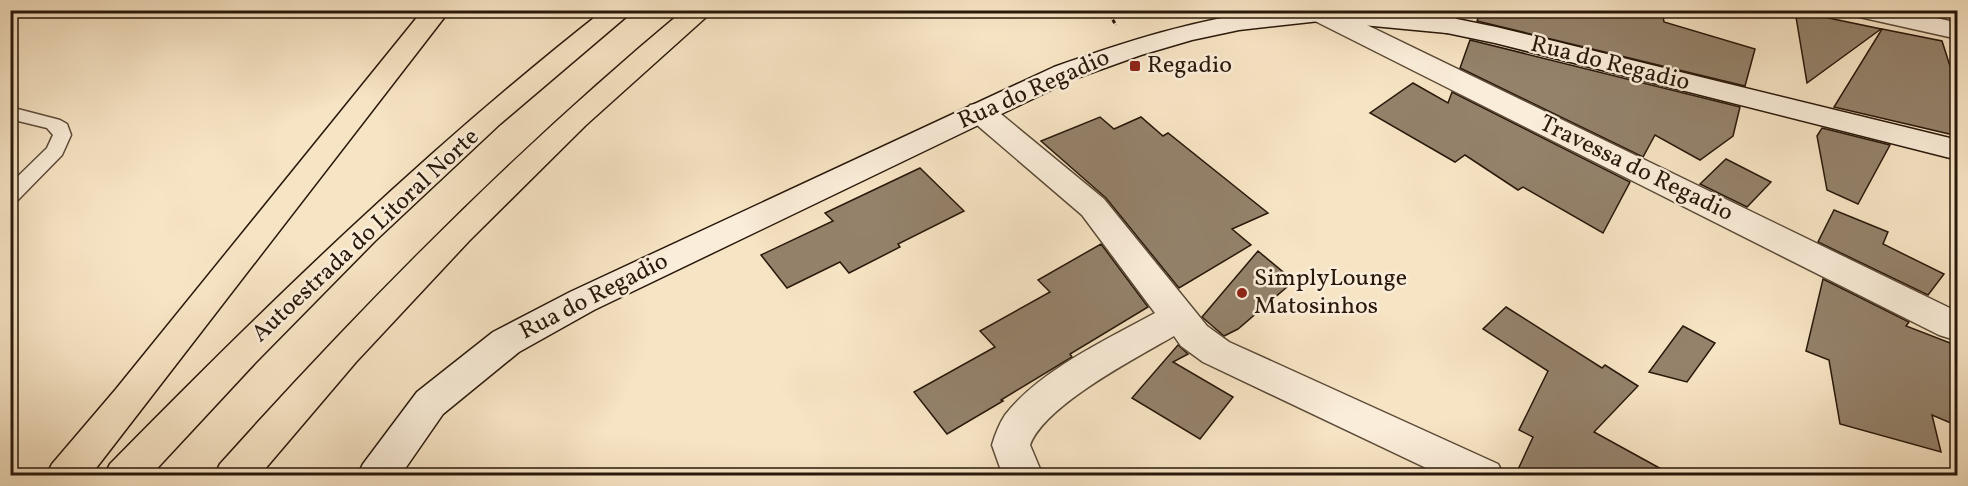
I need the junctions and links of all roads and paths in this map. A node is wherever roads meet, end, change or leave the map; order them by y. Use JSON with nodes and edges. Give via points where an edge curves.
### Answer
{"nodes":[{"id":1,"x":436,"y":10,"type":"edge"},
{"id":2,"x":621,"y":10,"type":"edge"},
{"id":3,"x":701,"y":10,"type":"edge"},
{"id":4,"x":1864,"y":10,"type":"edge"},
{"id":5,"x":1324,"y":12,"type":"edge"},
{"id":6,"x":1442,"y":18,"type":"edge"},
{"id":7,"x":1958,"y":31,"type":"edge"},
{"id":8,"x":980,"y":112,"type":"junction"},
{"id":9,"x":10,"y":113,"type":"edge"},
{"id":10,"x":1958,"y":150,"type":"edge"},
{"id":11,"x":10,"y":196,"type":"edge"},
{"id":12,"x":1178,"y":317,"type":"junction"},
{"id":13,"x":1952,"y":325,"type":"dead end"},
{"id":14,"x":66,"y":476,"type":"edge"},
{"id":15,"x":124,"y":476,"type":"edge"},
{"id":16,"x":234,"y":476,"type":"edge"},
{"id":17,"x":377,"y":476,"type":"edge"},
{"id":18,"x":1023,"y":476,"type":"edge"},
{"id":19,"x":1484,"y":476,"type":"edge"}],
"edges":[{"from":1,"to":14,"type":"highway"},
{"from":2,"to":15,"type":"highway","name":"Autoestrada do Litoral Norte","via":[[504,107],[368,230]]},
{"from":3,"to":16,"type":"highway","via":[[488,201],[306,393]]},
{"from":4,"to":7,"type":"street"},
{"from":5,"to":6,"type":"street","name":"Rua do Regadio"},
{"from":5,"to":8,"type":"street","name":"Rua do Regadio","via":[[1239,22],[1131,48],[1064,73]]},
{"from":5,"to":13,"type":"street","name":"Travessa do Regadio"},
{"from":6,"to":10,"type":"street","name":"Rua do Regadio"},
{"from":8,"to":12,"type":"street","via":[[1093,207]]},
{"from":8,"to":17,"type":"street","name":"Rua do Regadio","via":[[582,301],[506,342],[430,404]]},
{"from":9,"to":11,"type":"lane","via":[[52,124],[62,135],[55,151]]},
{"from":12,"to":18,"type":"street","via":[[1074,377],[1025,418],[1015,430],[1011,447]]},
{"from":12,"to":19,"type":"street","via":[[1194,336],[1216,352]]}]}
